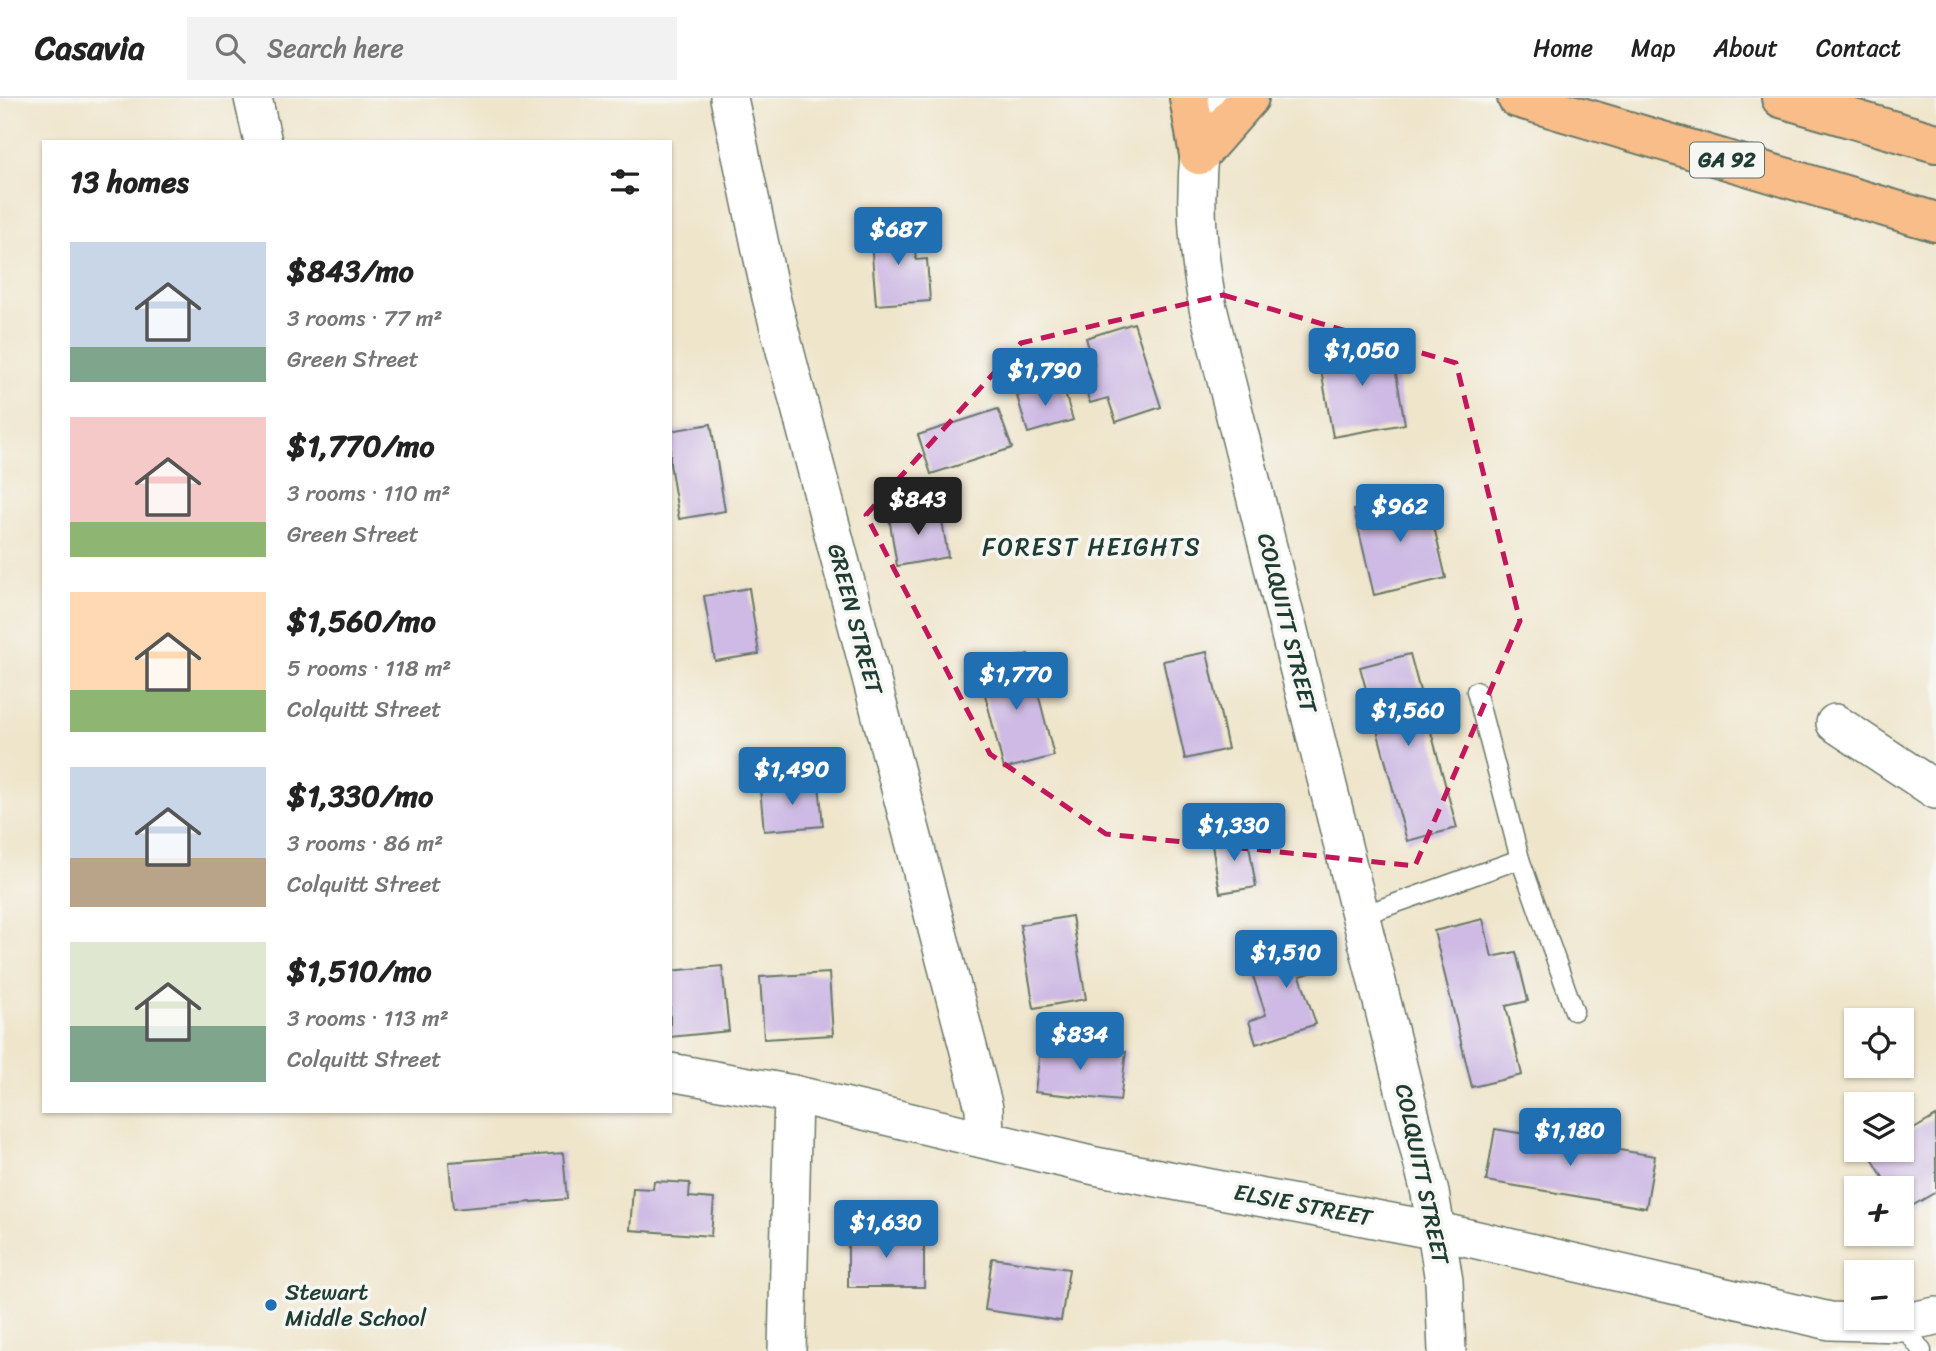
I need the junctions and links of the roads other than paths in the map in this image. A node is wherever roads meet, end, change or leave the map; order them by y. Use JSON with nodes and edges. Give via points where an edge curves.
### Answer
{"nodes":[{"id":1,"x":253,"y":98,"type":"edge"},
{"id":2,"x":729,"y":98,"type":"edge"},
{"id":3,"x":1189,"y":98,"type":"edge"},
{"id":4,"x":1209,"y":98,"type":"edge"},
{"id":5,"x":1248,"y":98,"type":"edge"},
{"id":6,"x":1517,"y":98,"type":"edge"},
{"id":7,"x":1781,"y":98,"type":"edge"},
{"id":8,"x":263,"y":140,"type":"edge"},
{"id":9,"x":1936,"y":143,"type":"edge"},
{"id":10,"x":1199,"y":155,"type":"junction"},
{"id":11,"x":1936,"y":222,"type":"edge"},
{"id":12,"x":1476,"y":691,"type":"dead end"},
{"id":13,"x":1835,"y":723,"type":"dead end"},
{"id":14,"x":1936,"y":790,"type":"edge"},
{"id":15,"x":1520,"y":859,"type":"junction"},
{"id":16,"x":1360,"y":916,"type":"junction"},
{"id":17,"x":1574,"y":1011,"type":"dead end"},
{"id":18,"x":672,"y":1072,"type":"edge"},
{"id":19,"x":793,"y":1094,"type":"junction"},
{"id":20,"x":985,"y":1138,"type":"junction"},
{"id":21,"x":1438,"y":1231,"type":"junction"},
{"id":22,"x":1936,"y":1316,"type":"edge"},
{"id":23,"x":1914,"y":1320,"type":"edge"},
{"id":24,"x":1844,"y":1321,"type":"edge"},
{"id":25,"x":1906,"y":1330,"type":"edge"},
{"id":26,"x":787,"y":1351,"type":"edge"},
{"id":27,"x":1447,"y":1351,"type":"edge"},
{"id":28,"x":1922,"y":1351,"type":"edge"}],
"edges":[{"from":1,"to":8,"type":"street"},
{"from":2,"to":20,"type":"street","name":"GREEN STREET","via":[[771,297],[984,1108]]},
{"from":3,"to":10,"type":"main road"},
{"from":4,"to":10,"type":"street","name":"COLQUITT STREET"},
{"from":5,"to":10,"type":"main road"},
{"from":6,"to":11,"type":"main road","number":"GA 92"},
{"from":7,"to":9,"type":"main road"},
{"from":10,"to":16,"type":"street","name":"COLQUITT STREET","via":[[1197,249],[1208,308]]},
{"from":12,"to":15,"type":"lane"},
{"from":13,"to":14,"type":"street"},
{"from":15,"to":16,"type":"lane"},
{"from":15,"to":17,"type":"lane"},
{"from":16,"to":21,"type":"street","name":"COLQUITT STREET"},
{"from":18,"to":19,"type":"street","name":"ELSIE STREET"},
{"from":19,"to":20,"type":"street","name":"ELSIE STREET"},
{"from":19,"to":26,"type":"street"},
{"from":20,"to":21,"type":"street","name":"ELSIE STREET","via":[[1095,1166]]},
{"from":21,"to":24,"type":"street","name":"ELSIE STREET"},
{"from":21,"to":27,"type":"street","name":"COLQUITT STREET"},
{"from":22,"to":23,"type":"street","name":"ELSIE STREET"},
{"from":25,"to":28,"type":"lane"}]}
